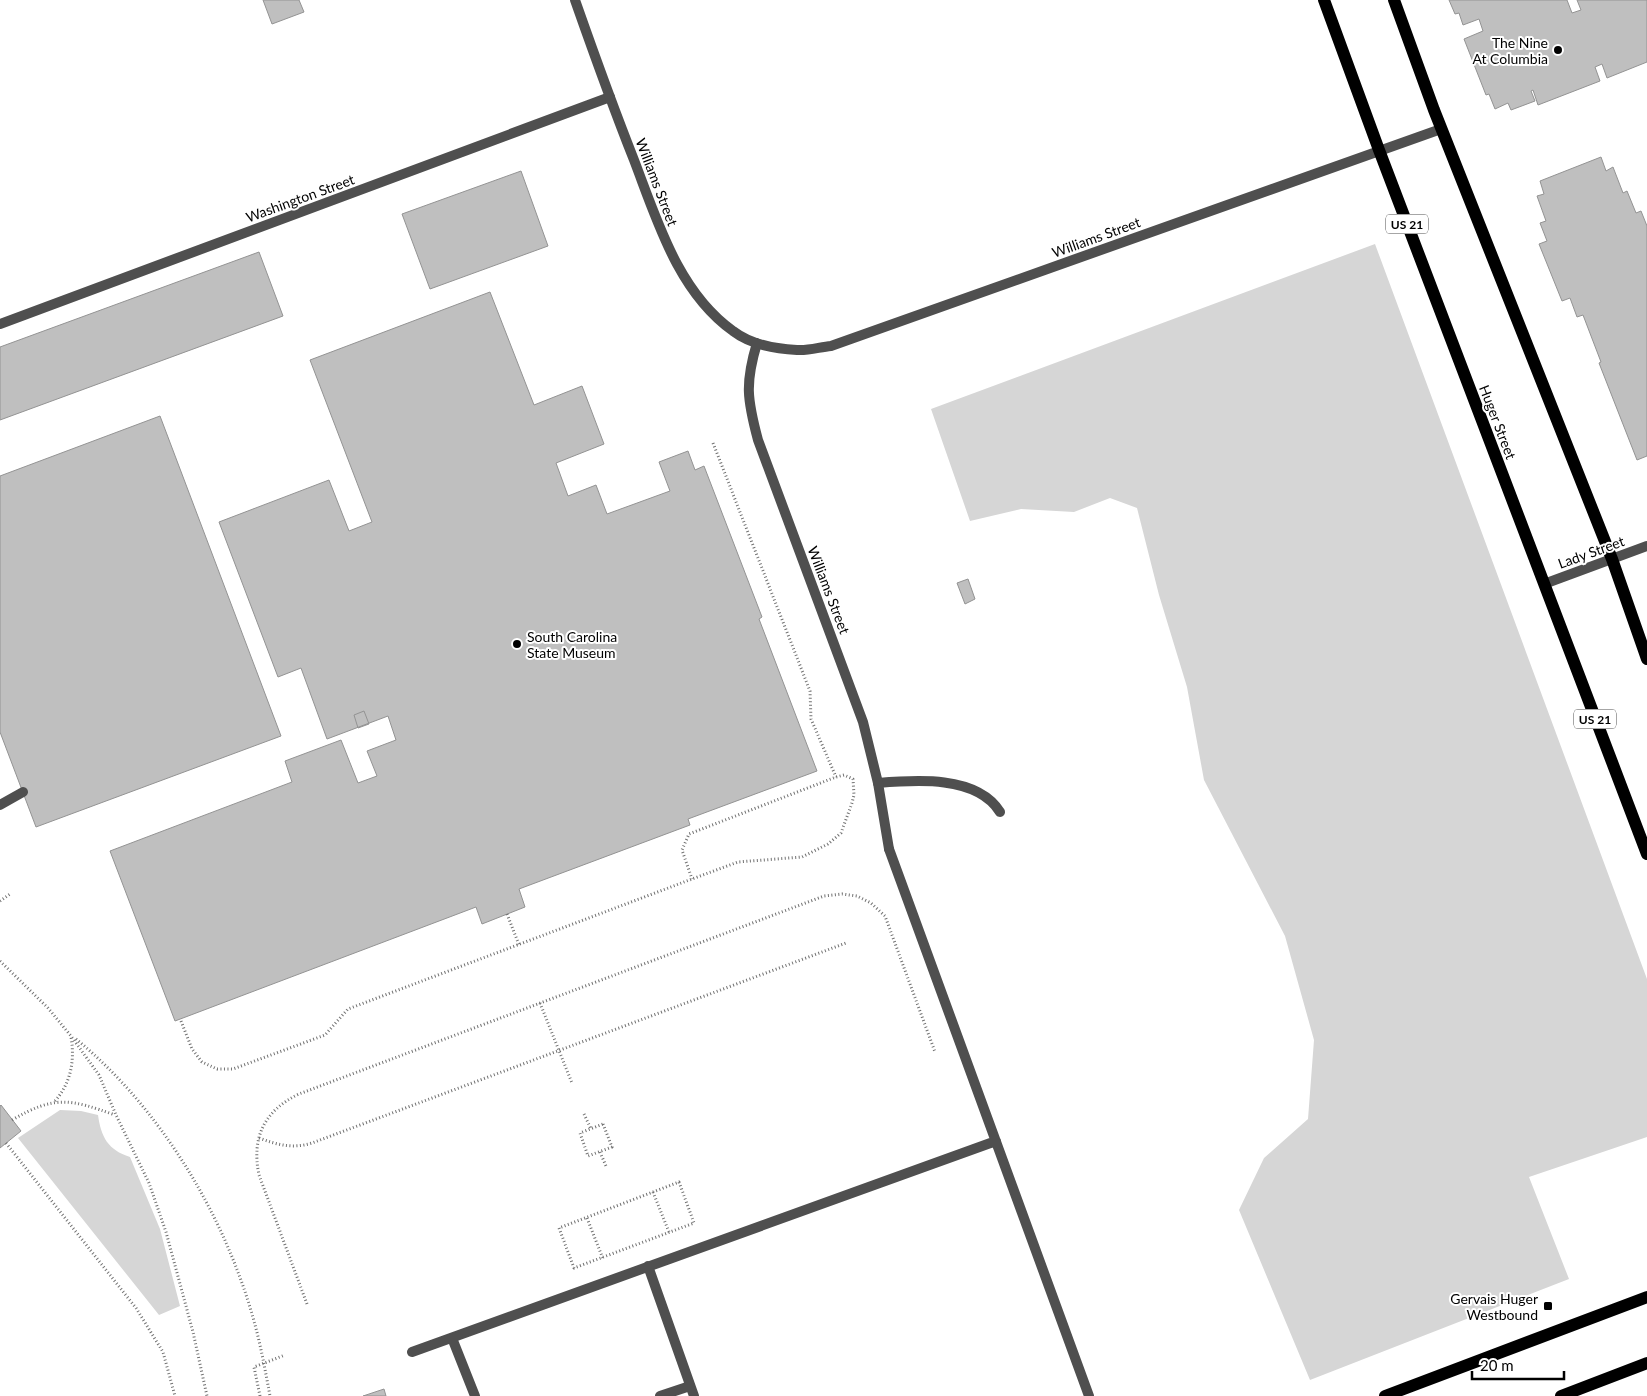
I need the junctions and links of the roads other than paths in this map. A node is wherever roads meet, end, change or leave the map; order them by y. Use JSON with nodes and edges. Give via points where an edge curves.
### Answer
{"nodes":[{"id":1,"x":575,"y":0,"type":"edge"},
{"id":2,"x":1324,"y":0,"type":"edge"},
{"id":3,"x":1394,"y":0,"type":"edge"},
{"id":4,"x":610,"y":97,"type":"junction"},
{"id":5,"x":1441,"y":129,"type":"junction"},
{"id":6,"x":1379,"y":150,"type":"junction"},
{"id":7,"x":0,"y":324,"type":"edge"},
{"id":8,"x":757,"y":343,"type":"junction"},
{"id":9,"x":1647,"y":546,"type":"edge"},
{"id":10,"x":1612,"y":559,"type":"junction"},
{"id":11,"x":1544,"y":584,"type":"junction"},
{"id":12,"x":1647,"y":659,"type":"edge"},
{"id":13,"x":878,"y":783,"type":"junction"},
{"id":14,"x":23,"y":792,"type":"dead end"},
{"id":15,"x":0,"y":805,"type":"edge"},
{"id":16,"x":1000,"y":812,"type":"dead end"},
{"id":17,"x":1647,"y":853,"type":"edge"},
{"id":18,"x":996,"y":1141,"type":"junction"},
{"id":19,"x":648,"y":1266,"type":"junction"},
{"id":20,"x":1647,"y":1297,"type":"edge"},
{"id":21,"x":452,"y":1338,"type":"junction"},
{"id":22,"x":412,"y":1352,"type":"dead end"},
{"id":23,"x":1647,"y":1363,"type":"edge"},
{"id":24,"x":690,"y":1386,"type":"junction"},
{"id":25,"x":475,"y":1396,"type":"edge"},
{"id":26,"x":660,"y":1396,"type":"edge"},
{"id":27,"x":694,"y":1396,"type":"edge"},
{"id":28,"x":1089,"y":1396,"type":"edge"},
{"id":29,"x":1385,"y":1396,"type":"edge"},
{"id":30,"x":1563,"y":1396,"type":"edge"}],
"edges":[{"from":1,"to":4,"type":"street","name":"Williams Street"},
{"from":2,"to":6,"type":"main road","name":"Huger Street","number":"US 21"},
{"from":3,"to":5,"type":"main road"},
{"from":4,"to":7,"type":"street","name":"Washington Street"},
{"from":4,"to":8,"type":"street","name":"Williams Street","via":[[664,239],[686,279],[720,321]]},
{"from":5,"to":6,"type":"street","name":"Williams Street"},
{"from":5,"to":10,"type":"main road"},
{"from":6,"to":8,"type":"street","name":"Williams Street","via":[[831,346],[799,350]]},
{"from":6,"to":11,"type":"main road","name":"Huger Street","number":"US 21"},
{"from":8,"to":13,"type":"street","name":"Williams Street","via":[[748,382],[750,409],[758,440],[863,722]]},
{"from":9,"to":10,"type":"street","name":"Lady Street"},
{"from":10,"to":11,"type":"street","name":"Lady Street"},
{"from":10,"to":12,"type":"main road"},
{"from":11,"to":17,"type":"main road","name":"Huger Street","number":"US 21"},
{"from":13,"to":16,"type":"street","via":[[946,782],[978,793]]},
{"from":13,"to":18,"type":"street","name":"Williams Street","via":[[889,849]]},
{"from":14,"to":15,"type":"street"},
{"from":18,"to":19,"type":"street"},
{"from":18,"to":28,"type":"street","name":"Williams Street"},
{"from":19,"to":21,"type":"street"},
{"from":19,"to":24,"type":"street"},
{"from":20,"to":29,"type":"main road"},
{"from":21,"to":22,"type":"street"},
{"from":21,"to":25,"type":"street"},
{"from":23,"to":30,"type":"main road"},
{"from":24,"to":26,"type":"street"},
{"from":24,"to":27,"type":"street"}]}
